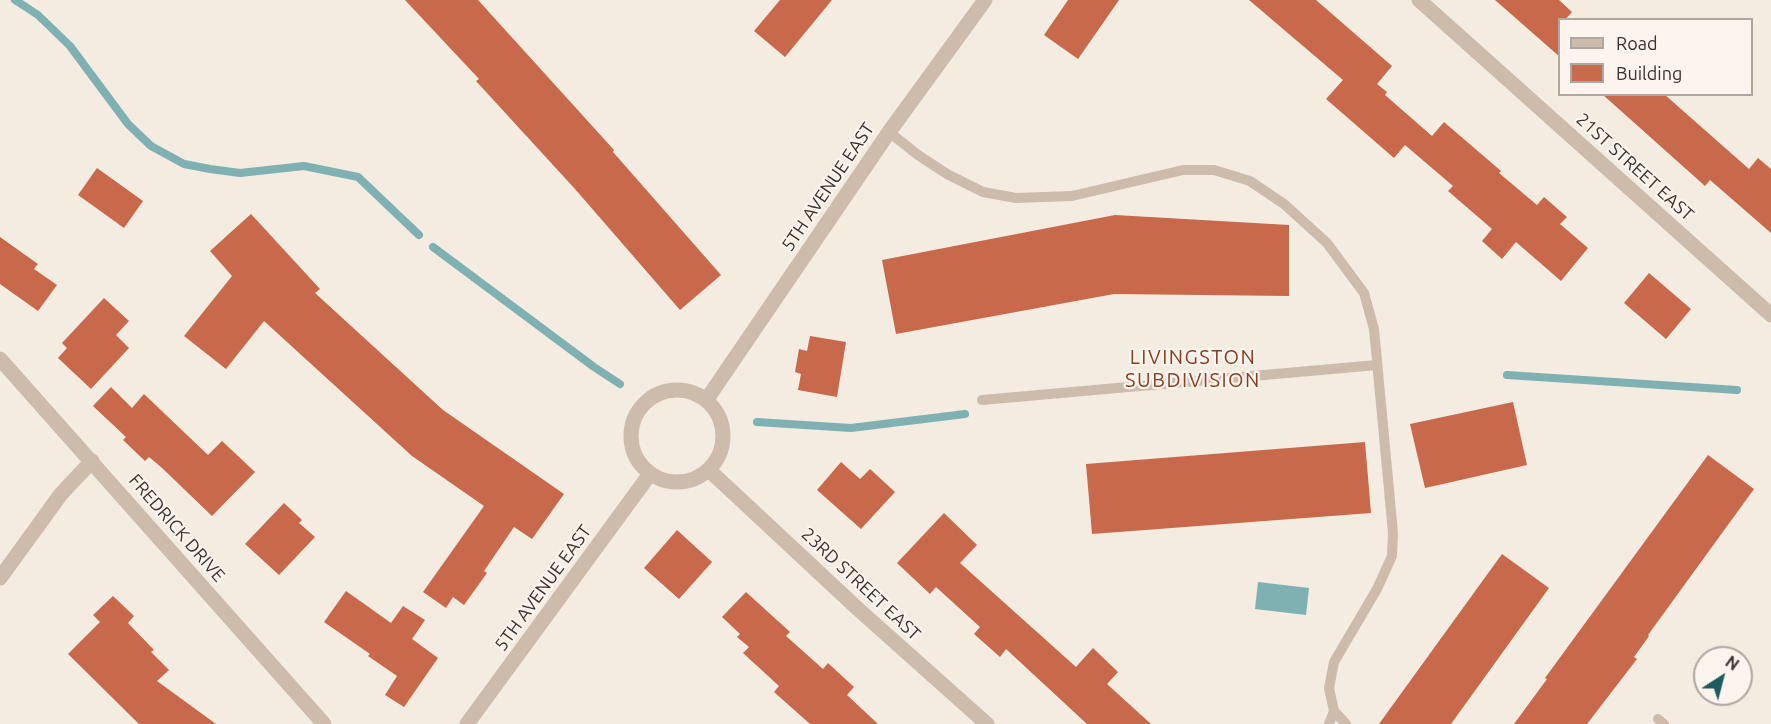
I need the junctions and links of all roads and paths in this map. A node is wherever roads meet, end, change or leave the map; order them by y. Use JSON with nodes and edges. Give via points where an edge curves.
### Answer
{"nodes":[{"id":1,"x":986,"y":0,"type":"edge"},
{"id":2,"x":1419,"y":0,"type":"edge"},
{"id":3,"x":889,"y":132,"type":"junction"},
{"id":4,"x":1771,"y":315,"type":"edge"},
{"id":5,"x":0,"y":358,"type":"edge"},
{"id":6,"x":1377,"y":365,"type":"junction"},
{"id":7,"x":706,"y":399,"type":"junction"},
{"id":8,"x":982,"y":400,"type":"dead end"},
{"id":9,"x":92,"y":461,"type":"junction"},
{"id":10,"x":710,"y":471,"type":"junction"},
{"id":11,"x":651,"y":474,"type":"junction"},
{"id":12,"x":0,"y":578,"type":"edge"},
{"id":13,"x":1334,"y":711,"type":"junction"},
{"id":14,"x":324,"y":724,"type":"edge"},
{"id":15,"x":467,"y":724,"type":"edge"},
{"id":16,"x":987,"y":724,"type":"edge"},
{"id":17,"x":1329,"y":724,"type":"edge"},
{"id":18,"x":1346,"y":724,"type":"edge"}],
"edges":[{"from":1,"to":3,"type":"street","name":"5TH AVENUE EAST"},
{"from":2,"to":4,"type":"street","name":"21ST STREET EAST"},
{"from":3,"to":6,"type":"lane","via":[[947,174],[983,192],[1016,198],[1072,196],[1183,170],[1214,170],[1250,181],[1284,204],[1327,243],[1364,293],[1374,329]]},
{"from":3,"to":7,"type":"street","name":"5TH AVENUE EAST"},
{"from":5,"to":9,"type":"street","name":"FREDRICK DRIVE"},
{"from":6,"to":8,"type":"lane"},
{"from":6,"to":13,"type":"lane","via":[[1392,556],[1334,662],[1329,688]]},
{"from":7,"to":10,"type":"street","via":[[717,411],[724,442]]},
{"from":7,"to":11,"type":"street","via":[[694,392],[665,390],[638,411],[631,427],[631,445],[638,461]]},
{"from":9,"to":12,"type":"street","via":[[61,494]]},
{"from":9,"to":14,"type":"street","name":"FREDRICK DRIVE"},
{"from":10,"to":11,"type":"street","via":[[681,483]]},
{"from":10,"to":16,"type":"street","name":"23RD STREET EAST"},
{"from":11,"to":15,"type":"street","name":"5TH AVENUE EAST"},
{"from":13,"to":17,"type":"lane"},
{"from":13,"to":18,"type":"lane"}]}
